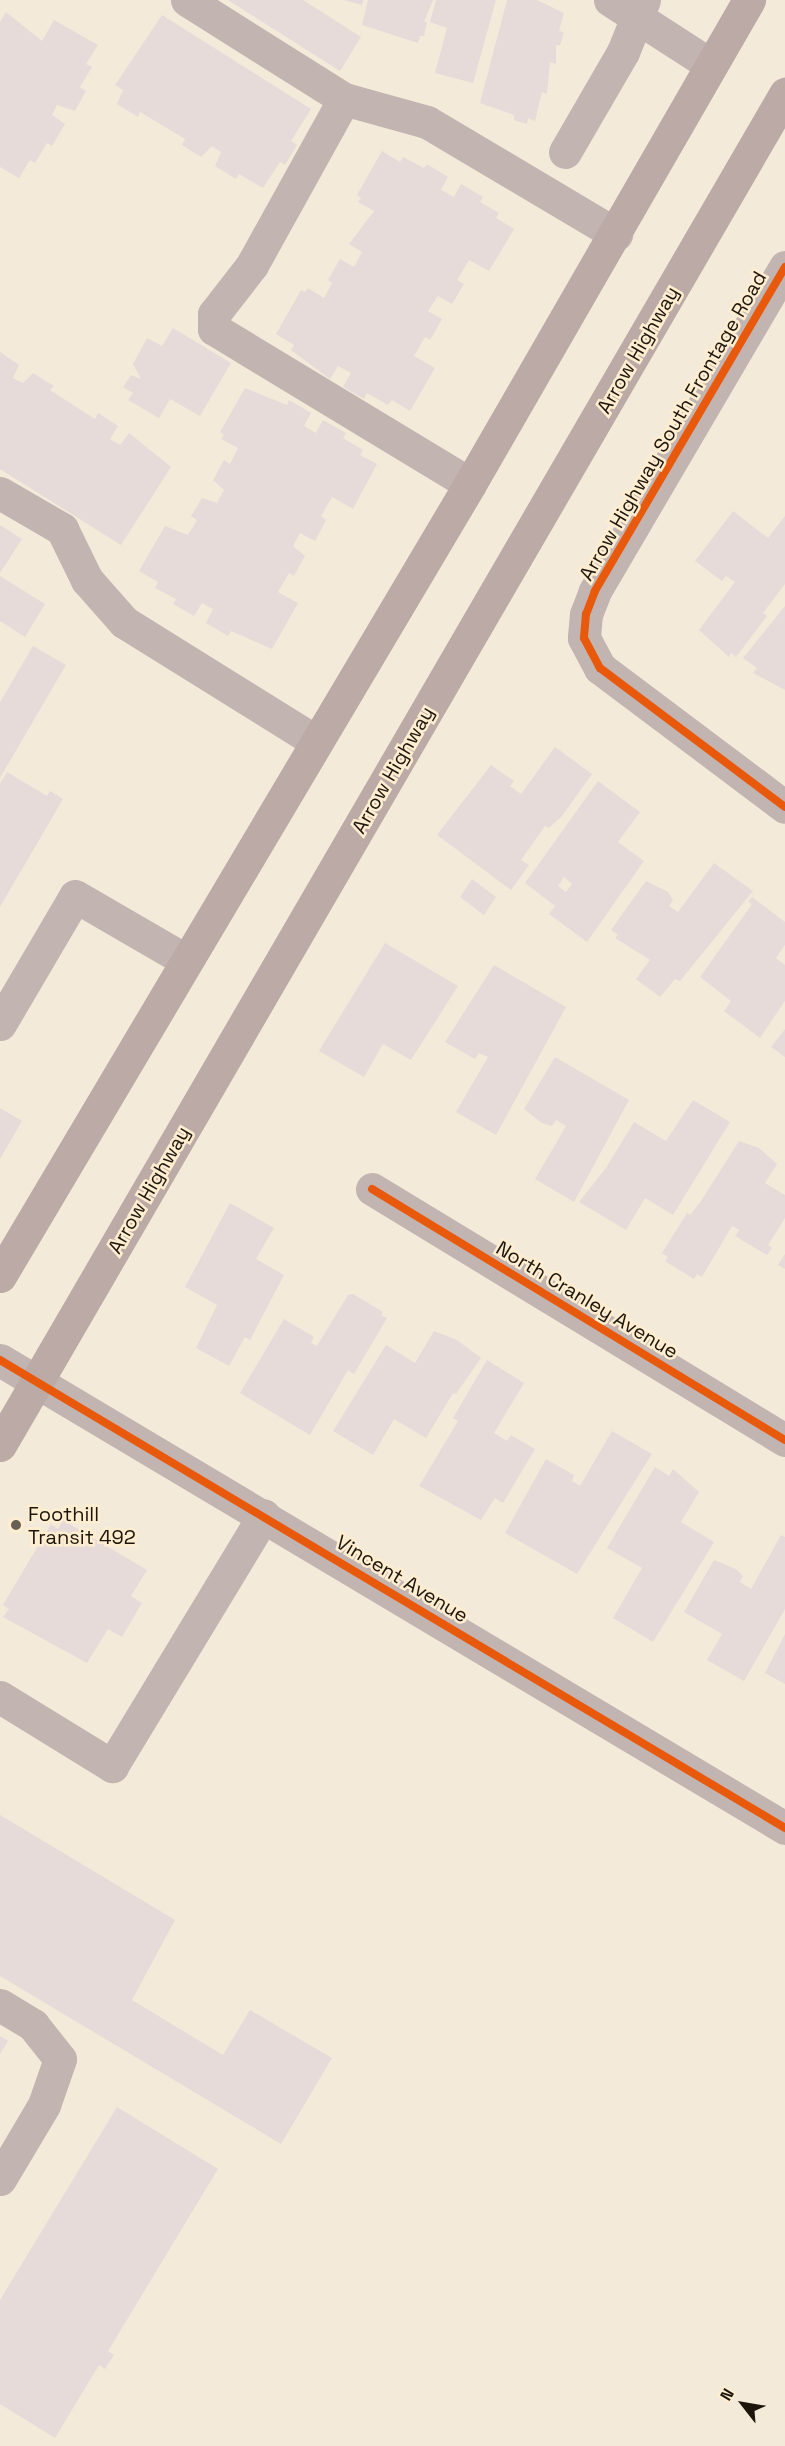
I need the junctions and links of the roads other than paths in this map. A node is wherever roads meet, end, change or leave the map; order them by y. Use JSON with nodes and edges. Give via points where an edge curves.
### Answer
{"nodes":[{"id":1,"x":187,"y":0,"type":"edge"},
{"id":2,"x":749,"y":0,"type":"edge"},
{"id":3,"x":630,"y":5,"type":"edge"},
{"id":4,"x":711,"y":65,"type":"junction"},
{"id":5,"x":785,"y":94,"type":"edge"},
{"id":6,"x":344,"y":99,"type":"junction"},
{"id":7,"x":565,"y":152,"type":"dead end"},
{"id":8,"x":616,"y":234,"type":"junction"},
{"id":9,"x":785,"y":267,"type":"edge"},
{"id":10,"x":470,"y":484,"type":"junction"},
{"id":11,"x":0,"y":493,"type":"edge"},
{"id":12,"x":317,"y":742,"type":"junction"},
{"id":13,"x":785,"y":807,"type":"edge"},
{"id":14,"x":187,"y":961,"type":"junction"},
{"id":15,"x":0,"y":1024,"type":"edge"},
{"id":16,"x":372,"y":1189,"type":"dead end"},
{"id":17,"x":0,"y":1276,"type":"edge"},
{"id":18,"x":0,"y":1360,"type":"edge"},
{"id":19,"x":37,"y":1382,"type":"junction"},
{"id":20,"x":785,"y":1440,"type":"edge"},
{"id":21,"x":0,"y":1445,"type":"edge"},
{"id":22,"x":264,"y":1515,"type":"junction"},
{"id":23,"x":0,"y":1697,"type":"edge"},
{"id":24,"x":785,"y":1828,"type":"edge"},
{"id":25,"x":0,"y":2005,"type":"edge"},
{"id":26,"x":0,"y":2179,"type":"edge"}],
"edges":[{"from":1,"to":6,"type":"street"},
{"from":2,"to":4,"type":"main road"},
{"from":3,"to":4,"type":"street"},
{"from":3,"to":7,"type":"street","via":[[623,52]]},
{"from":4,"to":8,"type":"main road"},
{"from":5,"to":19,"type":"main road","name":"Arrow Highway"},
{"from":6,"to":8,"type":"street","via":[[427,122]]},
{"from":6,"to":10,"type":"street","via":[[252,265],[214,314],[214,328]]},
{"from":8,"to":10,"type":"main road"},
{"from":9,"to":13,"type":"street","name":"Arrow Highway South Frontage Road","via":[[595,591],[586,614],[584,638],[600,668]]},
{"from":10,"to":12,"type":"main road"},
{"from":11,"to":12,"type":"street","via":[[62,530],[87,580],[123,622]]},
{"from":12,"to":14,"type":"main road"},
{"from":14,"to":15,"type":"street","via":[[75,896]]},
{"from":14,"to":17,"type":"main road"},
{"from":16,"to":20,"type":"street","name":"North Cranley Avenue"},
{"from":18,"to":19,"type":"street","name":"Vincent Avenue"},
{"from":19,"to":21,"type":"main road","name":"Arrow Highway"},
{"from":19,"to":22,"type":"street","name":"Vincent Avenue"},
{"from":22,"to":23,"type":"street","via":[[112,1766]]},
{"from":22,"to":24,"type":"street","name":"Vincent Avenue"},
{"from":25,"to":26,"type":"street","via":[[33,2025],[60,2059],[44,2106]]}]}
